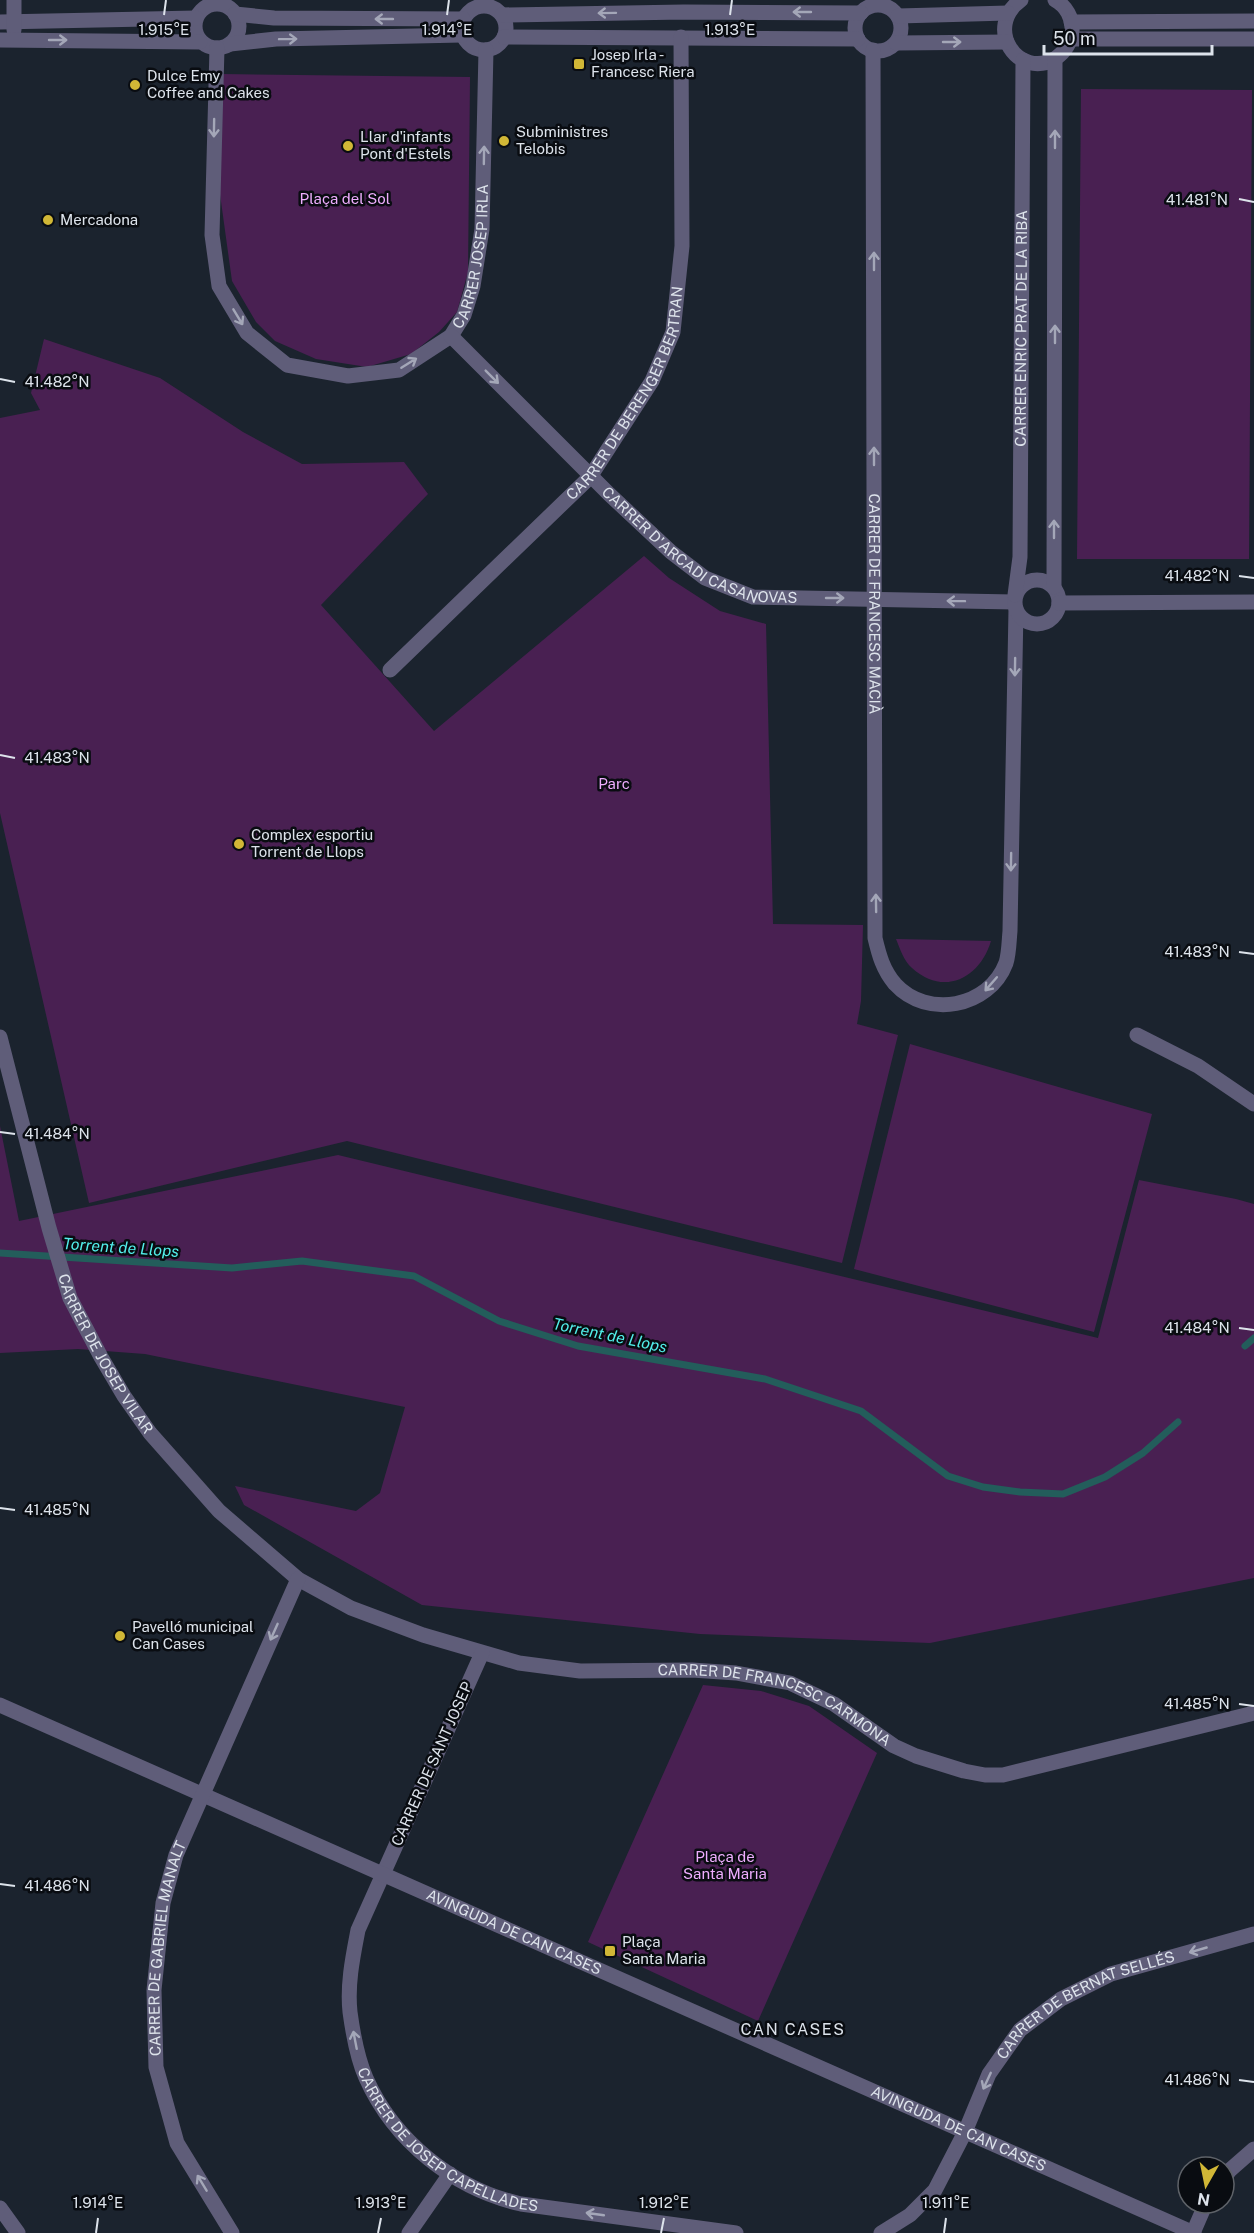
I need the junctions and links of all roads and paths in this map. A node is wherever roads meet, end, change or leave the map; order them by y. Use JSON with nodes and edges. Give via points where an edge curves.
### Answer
{"nodes":[{"id":1,"x":14,"y":0,"type":"edge"},
{"id":2,"x":1021,"y":0,"type":"edge"},
{"id":3,"x":1055,"y":0,"type":"edge"},
{"id":4,"x":218,"y":2,"type":"edge"},
{"id":5,"x":483,"y":2,"type":"edge"},
{"id":6,"x":876,"y":3,"type":"edge"},
{"id":7,"x":685,"y":6,"type":"edge"},
{"id":8,"x":861,"y":13,"type":"junction"},
{"id":9,"x":235,"y":14,"type":"junction"},
{"id":10,"x":1008,"y":14,"type":"junction"},
{"id":11,"x":502,"y":15,"type":"junction"},
{"id":12,"x":898,"y":16,"type":"junction"},
{"id":13,"x":196,"y":18,"type":"junction"},
{"id":14,"x":463,"y":19,"type":"junction"},
{"id":15,"x":1254,"y":21,"type":"edge"},
{"id":16,"x":7,"y":22,"type":"edge"},
{"id":17,"x":1071,"y":22,"type":"junction"},
{"id":18,"x":462,"y":35,"type":"junction"},
{"id":19,"x":504,"y":37,"type":"junction"},
{"id":20,"x":681,"y":37,"type":"junction"},
{"id":21,"x":858,"y":39,"type":"junction"},
{"id":22,"x":1071,"y":39,"type":"junction"},
{"id":23,"x":1254,"y":39,"type":"edge"},
{"id":24,"x":7,"y":40,"type":"edge"},
{"id":25,"x":200,"y":42,"type":"junction"},
{"id":26,"x":1007,"y":42,"type":"junction"},
{"id":27,"x":896,"y":43,"type":"junction"},
{"id":28,"x":223,"y":46,"type":"junction"},
{"id":29,"x":486,"y":50,"type":"junction"},
{"id":30,"x":873,"y":50,"type":"junction"},
{"id":31,"x":1055,"y":58,"type":"junction"},
{"id":32,"x":1023,"y":60,"type":"junction"},
{"id":33,"x":451,"y":336,"type":"junction"},
{"id":34,"x":590,"y":477,"type":"junction"},
{"id":35,"x":1054,"y":587,"type":"junction"},
{"id":36,"x":873,"y":598,"type":"junction"},
{"id":37,"x":1015,"y":602,"type":"junction"},
{"id":38,"x":1254,"y":602,"type":"edge"},
{"id":39,"x":1059,"y":603,"type":"junction"},
{"id":40,"x":390,"y":670,"type":"dead end"},
{"id":41,"x":1010,"y":931,"type":"joint"},
{"id":42,"x":1137,"y":1035,"type":"dead end"},
{"id":43,"x":0,"y":1037,"type":"edge"},
{"id":44,"x":1254,"y":1104,"type":"edge"},
{"id":45,"x":298,"y":1579,"type":"junction"},
{"id":46,"x":482,"y":1653,"type":"junction"},
{"id":47,"x":0,"y":1705,"type":"edge"},
{"id":48,"x":1254,"y":1713,"type":"edge"},
{"id":49,"x":202,"y":1794,"type":"junction"},
{"id":50,"x":383,"y":1874,"type":"junction"},
{"id":51,"x":1254,"y":1934,"type":"edge"},
{"id":52,"x":965,"y":2132,"type":"junction"},
{"id":53,"x":1254,"y":2149,"type":"edge"},
{"id":54,"x":1236,"y":2165,"type":"edge"},
{"id":55,"x":450,"y":2174,"type":"junction"},
{"id":56,"x":0,"y":2208,"type":"edge"},
{"id":57,"x":1201,"y":2215,"type":"edge"},
{"id":58,"x":18,"y":2233,"type":"edge"},
{"id":59,"x":232,"y":2233,"type":"edge"},
{"id":60,"x":409,"y":2233,"type":"edge"},
{"id":61,"x":736,"y":2233,"type":"edge"},
{"id":62,"x":881,"y":2233,"type":"edge"},
{"id":63,"x":1193,"y":2233,"type":"edge"}],
"edges":[{"from":1,"to":16,"type":"street"},
{"from":2,"to":10,"type":"street"},
{"from":3,"to":17,"type":"street","via":[[1064,7]]},
{"from":4,"to":9,"type":"street"},
{"from":4,"to":13,"type":"street","via":[[205,7]]},
{"from":5,"to":11,"type":"street"},
{"from":5,"to":14,"type":"street"},
{"from":6,"to":8,"type":"street"},
{"from":6,"to":12,"type":"street","via":[[891,8]]},
{"from":8,"to":7,"type":"street","one_way":true},
{"from":7,"to":11,"type":"street","one_way":true},
{"from":8,"to":21,"type":"street","via":[[855,24]]},
{"from":14,"to":9,"type":"street","one_way":true,"via":[[274,18]]},
{"from":9,"to":28,"type":"street","via":[[239,27],[235,40]]},
{"from":10,"to":12,"type":"street"},
{"from":10,"to":26,"type":"street","via":[[1004,27]]},
{"from":11,"to":19,"type":"street"},
{"from":12,"to":27,"type":"street","via":[[902,27]]},
{"from":13,"to":16,"type":"street"},
{"from":13,"to":25,"type":"street","via":[[194,30]]},
{"from":14,"to":18,"type":"street"},
{"from":15,"to":17,"type":"street"},
{"from":16,"to":24,"type":"street"},
{"from":17,"to":22,"type":"street"},
{"from":28,"to":18,"type":"street","one_way":true,"via":[[276,39]]},
{"from":18,"to":29,"type":"street","via":[[470,45]]},
{"from":19,"to":20,"type":"street"},
{"from":19,"to":29,"type":"street","via":[[497,46]]},
{"from":20,"to":21,"type":"street"},
{"from":20,"to":34,"type":"street","name":"CARRER DE BERENGER BERTRAN","via":[[682,246],[673,332],[652,381]]},
{"from":21,"to":30,"type":"street"},
{"from":22,"to":23,"type":"street"},
{"from":22,"to":31,"type":"street"},
{"from":24,"to":25,"type":"street","one_way":true},
{"from":25,"to":28,"type":"street"},
{"from":27,"to":26,"type":"street","one_way":true},
{"from":26,"to":32,"type":"street"},
{"from":27,"to":30,"type":"street","via":[[885,50]]},
{"from":28,"to":33,"type":"street","name":"CARRER JOSEP IRLA","one_way":true,"via":[[212,235],[219,286],[247,333],[287,365],[348,376],[399,370]]},
{"from":33,"to":29,"type":"street","name":"CARRER JOSEP IRLA","one_way":true,"via":[[464,315],[473,286],[482,229]]},
{"from":36,"to":30,"type":"street","name":"CARRER DE FRANCESC MACIÀ","one_way":true},
{"from":31,"to":32,"type":"street","via":[[1042,63]]},
{"from":35,"to":31,"type":"street","one_way":true},
{"from":32,"to":37,"type":"street","name":"CARRER ENRIC PRAT DE LA RIBA","via":[[1020,557]]},
{"from":33,"to":34,"type":"street","name":"CARRER D'ARCADI CASANOVAS","one_way":true},
{"from":34,"to":36,"type":"street","name":"CARRER D'ARCADI CASANOVAS","one_way":true,"via":[[705,578],[753,597]]},
{"from":34,"to":40,"type":"street","name":"CARRER DE BERENGER BERTRAN"},
{"from":35,"to":37,"type":"street","via":[[1044,580],[1030,580],[1024,583]]},
{"from":35,"to":39,"type":"street"},
{"from":37,"to":36,"type":"street","name":"CARRER D'ARCADI CASANOVAS","one_way":true},
{"from":41,"to":36,"type":"street","name":"CARRER DE FRANCESC MACIÀ","one_way":true,"via":[[1006,963],[990,987],[956,1005],[931,1005],[912,998],[895,984],[880,962],[875,938]]},
{"from":37,"to":39,"type":"street","via":[[1019,616],[1030,623],[1053,618]]},
{"from":37,"to":41,"type":"street","name":"CARRER ENRIC PRAT DE LA RIBA","one_way":true},
{"from":38,"to":39,"type":"street"},
{"from":42,"to":44,"type":"street","via":[[1198,1066]]},
{"from":43,"to":45,"type":"street","name":"CARRER DE JOSEP VILAR","via":[[70,1298],[123,1396],[219,1511]]},
{"from":45,"to":46,"type":"street","name":"CARRER DE FRANCESC CARMONA","via":[[351,1608]]},
{"from":45,"to":49,"type":"street","name":"CARRER DE GABRIEL MANALT","one_way":true},
{"from":46,"to":48,"type":"street","name":"CARRER DE FRANCESC CARMONA","via":[[569,1670],[692,1670],[790,1683],[834,1704],[894,1746],[941,1765],[984,1775],[1004,1775]]},
{"from":46,"to":50,"type":"street","name":"CARRER DE SANT JOSEP"},
{"from":47,"to":49,"type":"street","name":"AVINGUDA DE CAN CASES"},
{"from":49,"to":50,"type":"street","name":"AVINGUDA DE CAN CASES"},
{"from":59,"to":49,"type":"street","name":"CARRER DE GABRIEL MANALT","one_way":true,"via":[[177,2143],[156,2067],[154,1990],[163,1903],[176,1855]]},
{"from":50,"to":52,"type":"street","name":"AVINGUDA DE CAN CASES"},
{"from":55,"to":50,"type":"street","name":"CARRER DE JOSEP CAPELLADES","one_way":true,"via":[[391,2121],[358,2056],[350,2010],[351,1973],[357,1930]]},
{"from":51,"to":52,"type":"street","name":"CARRER DE BERNAT SELLÉS","one_way":true,"via":[[1111,1974],[1061,1999],[1020,2030],[989,2074]]},
{"from":52,"to":62,"type":"street","via":[[935,2190],[910,2215]]},
{"from":52,"to":63,"type":"street","name":"AVINGUDA DE CAN CASES"},
{"from":53,"to":54,"type":"street"},
{"from":55,"to":60,"type":"street"},
{"from":61,"to":55,"type":"street","name":"CARRER DE JOSEP CAPELLADES","one_way":true,"via":[[520,2204],[487,2195]]},
{"from":56,"to":58,"type":"street"},
{"from":57,"to":63,"type":"street"}]}
